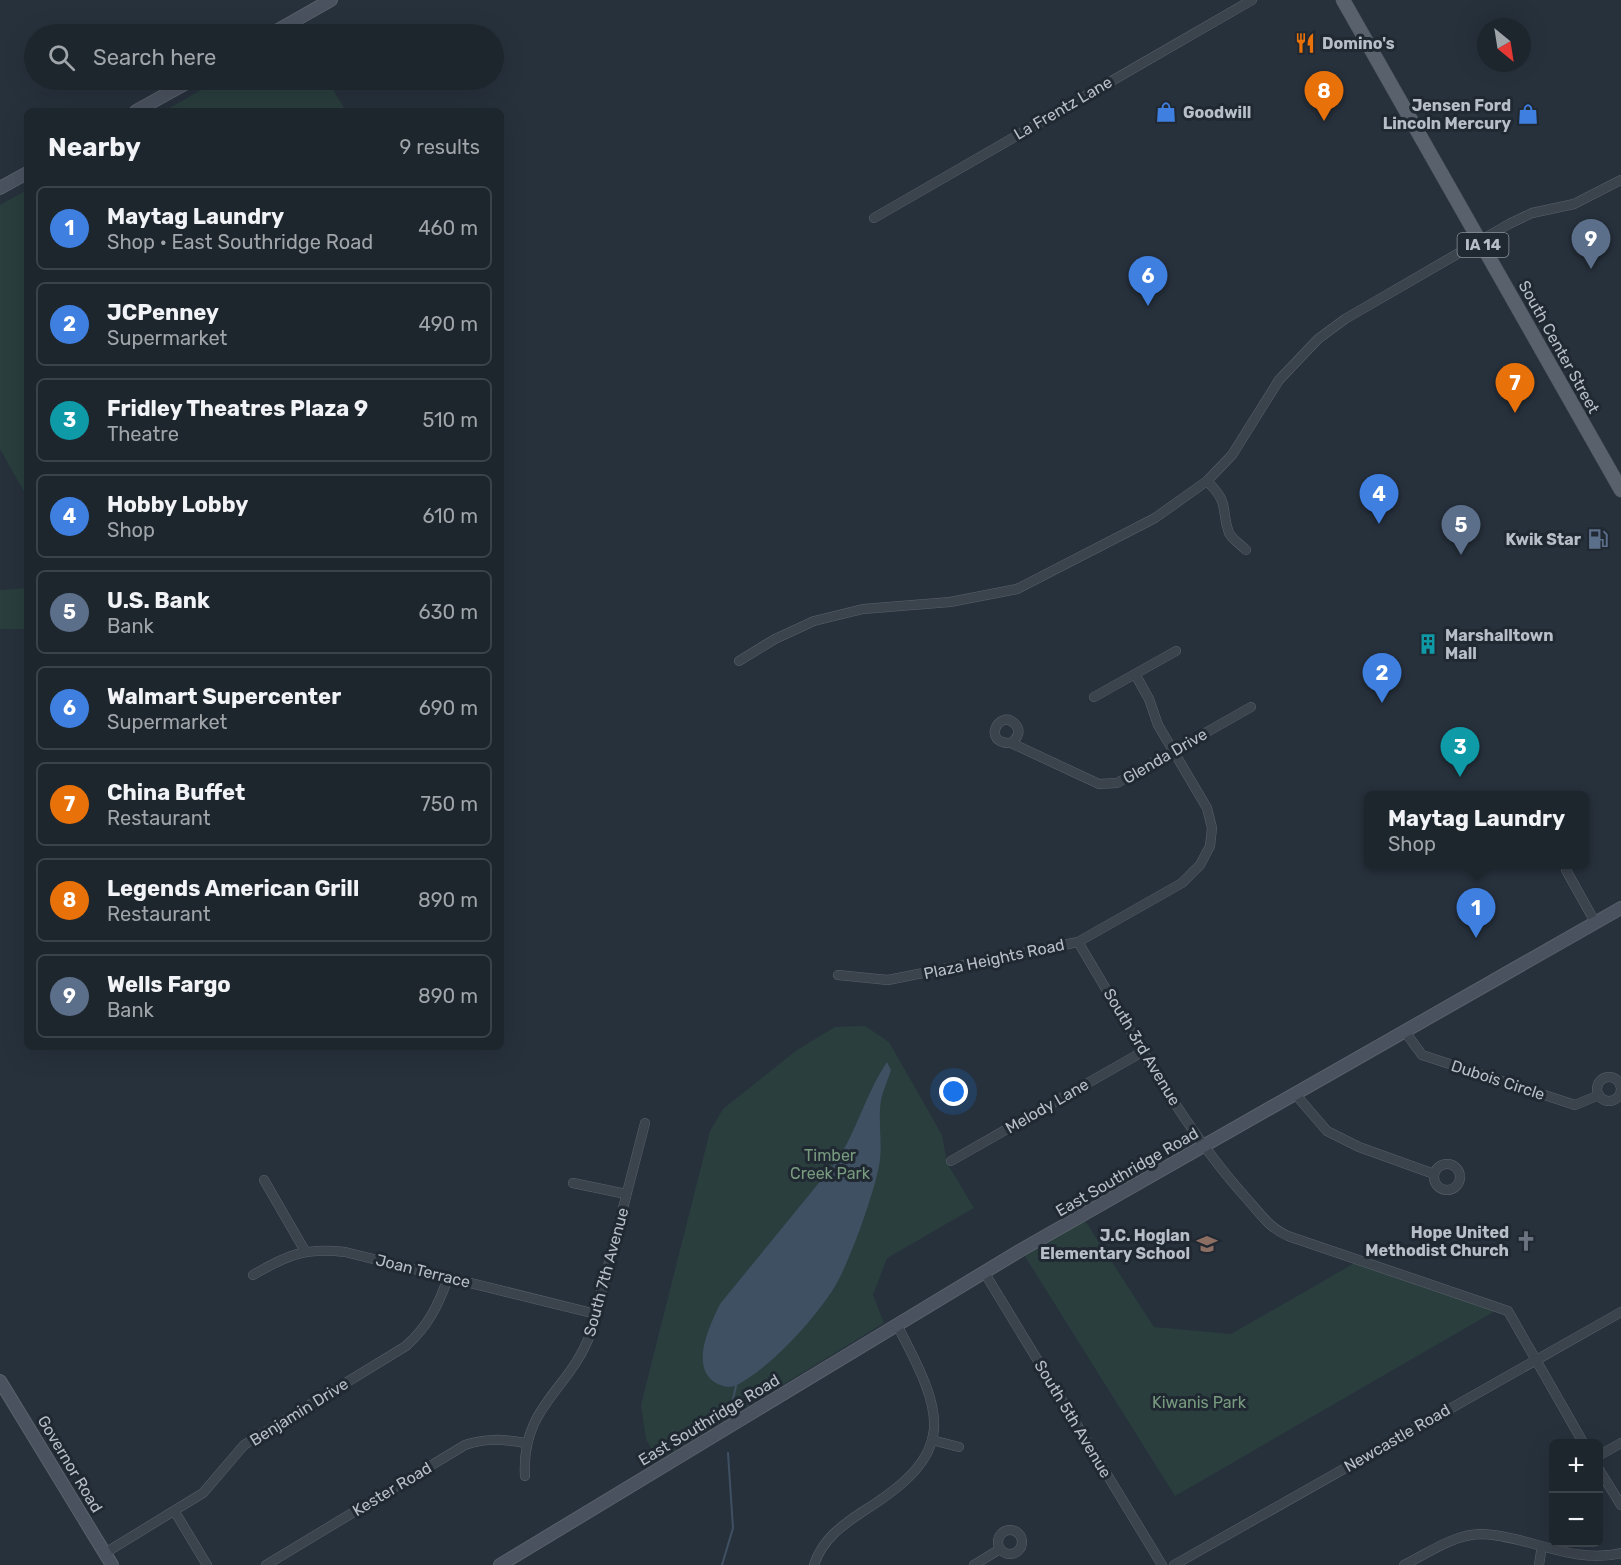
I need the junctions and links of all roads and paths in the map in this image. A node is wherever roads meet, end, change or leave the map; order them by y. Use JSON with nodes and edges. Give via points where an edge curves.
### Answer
{"nodes":[{"id":1,"x":331,"y":0,"type":"edge"},
{"id":2,"x":1252,"y":0,"type":"edge"},
{"id":3,"x":1343,"y":0,"type":"edge"},
{"id":4,"x":289,"y":24,"type":"edge"},
{"id":5,"x":174,"y":90,"type":"edge"},
{"id":6,"x":141,"y":108,"type":"edge"},
{"id":7,"x":24,"y":175,"type":"edge"},
{"id":8,"x":1621,"y":180,"type":"edge"},
{"id":9,"x":0,"y":188,"type":"edge"},
{"id":10,"x":874,"y":218,"type":"dead end"},
{"id":11,"x":1480,"y":240,"type":"junction"},
{"id":12,"x":1207,"y":481,"type":"junction"},
{"id":13,"x":1621,"y":490,"type":"edge"},
{"id":14,"x":1246,"y":550,"type":"dead end"},
{"id":15,"x":1176,"y":651,"type":"dead end"},
{"id":16,"x":739,"y":661,"type":"dead end"},
{"id":17,"x":1135,"y":674,"type":"junction"},
{"id":18,"x":1094,"y":697,"type":"dead end"},
{"id":19,"x":1251,"y":707,"type":"dead end"},
{"id":20,"x":1011,"y":743,"type":"dead end"},
{"id":21,"x":1174,"y":752,"type":"junction"},
{"id":22,"x":1566,"y":870,"type":"dead end"},
{"id":23,"x":1621,"y":908,"type":"edge"},
{"id":24,"x":1595,"y":922,"type":"junction"},
{"id":25,"x":1078,"y":942,"type":"junction"},
{"id":26,"x":838,"y":975,"type":"dead end"},
{"id":27,"x":1406,"y":1033,"type":"junction"},
{"id":28,"x":1144,"y":1051,"type":"junction"},
{"id":29,"x":1296,"y":1095,"type":"junction"},
{"id":30,"x":1599,"y":1095,"type":"dead end"},
{"id":31,"x":645,"y":1123,"type":"dead end"},
{"id":32,"x":1203,"y":1147,"type":"junction"},
{"id":33,"x":951,"y":1161,"type":"dead end"},
{"id":34,"x":1434,"y":1174,"type":"dead end"},
{"id":35,"x":264,"y":1179,"type":"dead end"},
{"id":36,"x":573,"y":1183,"type":"dead end"},
{"id":37,"x":626,"y":1194,"type":"junction"},
{"id":38,"x":305,"y":1251,"type":"junction"},
{"id":39,"x":984,"y":1272,"type":"junction"},
{"id":40,"x":253,"y":1275,"type":"dead end"},
{"id":41,"x":448,"y":1278,"type":"junction"},
{"id":42,"x":1621,"y":1312,"type":"edge"},
{"id":43,"x":596,"y":1314,"type":"junction"},
{"id":44,"x":897,"y":1325,"type":"junction"},
{"id":45,"x":1536,"y":1360,"type":"junction"},
{"id":46,"x":0,"y":1381,"type":"edge"},
{"id":47,"x":1582,"y":1439,"type":"edge"},
{"id":48,"x":932,"y":1440,"type":"junction"},
{"id":49,"x":525,"y":1443,"type":"junction"},
{"id":50,"x":1621,"y":1443,"type":"edge"},
{"id":51,"x":959,"y":1448,"type":"dead end"},
{"id":52,"x":1603,"y":1454,"type":"edge"},
{"id":53,"x":1603,"y":1475,"type":"edge"},
{"id":54,"x":525,"y":1476,"type":"dead end"},
{"id":55,"x":1621,"y":1505,"type":"edge"},
{"id":56,"x":175,"y":1512,"type":"junction"},
{"id":57,"x":1000,"y":1549,"type":"dead end"},
{"id":58,"x":1541,"y":1552,"type":"junction"},
{"id":59,"x":105,"y":1553,"type":"junction"},
{"id":60,"x":1621,"y":1553,"type":"edge"},
{"id":61,"x":112,"y":1565,"type":"edge"},
{"id":62,"x":207,"y":1565,"type":"edge"},
{"id":63,"x":266,"y":1565,"type":"edge"},
{"id":64,"x":500,"y":1565,"type":"edge"},
{"id":65,"x":814,"y":1565,"type":"edge"},
{"id":66,"x":974,"y":1565,"type":"edge"},
{"id":67,"x":1162,"y":1565,"type":"edge"},
{"id":68,"x":1174,"y":1565,"type":"edge"},
{"id":69,"x":1404,"y":1565,"type":"edge"},
{"id":70,"x":1539,"y":1565,"type":"edge"}],
"edges":[{"from":1,"to":4,"type":"street"},
{"from":2,"to":10,"type":"street","name":"La Frentz Lane"},
{"from":3,"to":11,"type":"main road","name":"South Center Street","number":"IA 14"},
{"from":5,"to":6,"type":"street"},
{"from":7,"to":9,"type":"street"},
{"from":8,"to":11,"type":"street","via":[[1574,204],[1532,213]]},
{"from":11,"to":12,"type":"street","via":[[1318,339],[1279,380],[1232,455]]},
{"from":11,"to":13,"type":"main road","name":"South Center Street","number":"IA 14"},
{"from":12,"to":14,"type":"street","via":[[1220,494],[1230,534]]},
{"from":12,"to":16,"type":"street","via":[[1155,518],[1017,589],[950,602],[863,609],[814,621]]},
{"from":15,"to":17,"type":"street"},
{"from":17,"to":18,"type":"street"},
{"from":17,"to":21,"type":"street"},
{"from":19,"to":21,"type":"street","name":"Glenda Drive"},
{"from":20,"to":21,"type":"street","name":"Glenda Drive","via":[[1100,784],[1117,783]]},
{"from":21,"to":25,"type":"street","name":"Plaza Heights Road","via":[[1208,808],[1210,846],[1200,865],[1182,883]]},
{"from":22,"to":24,"type":"street"},
{"from":23,"to":24,"type":"street","name":"East Southridge Road"},
{"from":24,"to":27,"type":"street","name":"East Southridge Road"},
{"from":25,"to":26,"type":"street","name":"Plaza Heights Road","via":[[888,980]]},
{"from":25,"to":28,"type":"street","name":"South 3rd Avenue"},
{"from":27,"to":29,"type":"street","name":"East Southridge Road"},
{"from":27,"to":30,"type":"street","name":"Dubois Circle","via":[[1422,1055],[1575,1105]]},
{"from":28,"to":32,"type":"street","name":"South 3rd Avenue"},
{"from":28,"to":33,"type":"street","name":"Melody Lane"},
{"from":29,"to":32,"type":"street","name":"East Southridge Road"},
{"from":29,"to":34,"type":"street","via":[[1327,1131]]},
{"from":31,"to":37,"type":"street","name":"South 7th Avenue"},
{"from":32,"to":39,"type":"street","name":"East Southridge Road"},
{"from":32,"to":45,"type":"street","name":"South 3rd Avenue","via":[[1279,1232],[1502,1307],[1513,1317]]},
{"from":35,"to":38,"type":"street"},
{"from":36,"to":37,"type":"street"},
{"from":37,"to":43,"type":"street","name":"South 7th Avenue"},
{"from":38,"to":40,"type":"street","name":"Joan Terrace"},
{"from":38,"to":41,"type":"street","name":"Joan Terrace","via":[[345,1252]]},
{"from":39,"to":44,"type":"street","name":"East Southridge Road"},
{"from":39,"to":67,"type":"street","name":"South 5th Avenue"},
{"from":41,"to":43,"type":"street","name":"Joan Terrace"},
{"from":41,"to":56,"type":"street","name":"Benjamin Drive","via":[[436,1311],[422,1332],[406,1346],[244,1445],[203,1493]]},
{"from":42,"to":45,"type":"street","name":"Newcastle Road"},
{"from":43,"to":49,"type":"street","name":"South 7th Avenue","via":[[583,1355],[545,1402]]},
{"from":44,"to":48,"type":"street","via":[[932,1400]]},
{"from":44,"to":64,"type":"street","name":"East Southridge Road"},
{"from":45,"to":47,"type":"street","name":"South 3rd Avenue"},
{"from":45,"to":68,"type":"street","name":"Newcastle Road"},
{"from":46,"to":59,"type":"street","name":"Governor Road"},
{"from":48,"to":51,"type":"street"},
{"from":48,"to":65,"type":"street","via":[[919,1468],[908,1480],[832,1533]]},
{"from":49,"to":54,"type":"street","name":"South 7th Avenue"},
{"from":49,"to":63,"type":"street","name":"Kester Road","via":[[502,1438],[465,1445]]},
{"from":50,"to":52,"type":"street"},
{"from":53,"to":55,"type":"street"},
{"from":56,"to":59,"type":"street","name":"Benjamin Drive"},
{"from":56,"to":62,"type":"street"},
{"from":57,"to":66,"type":"street"},
{"from":58,"to":60,"type":"street","via":[[1580,1561]]},
{"from":58,"to":69,"type":"street","via":[[1504,1537],[1479,1534],[1450,1541]]},
{"from":58,"to":70,"type":"street"},
{"from":59,"to":61,"type":"street","name":"Governor Road"}]}
